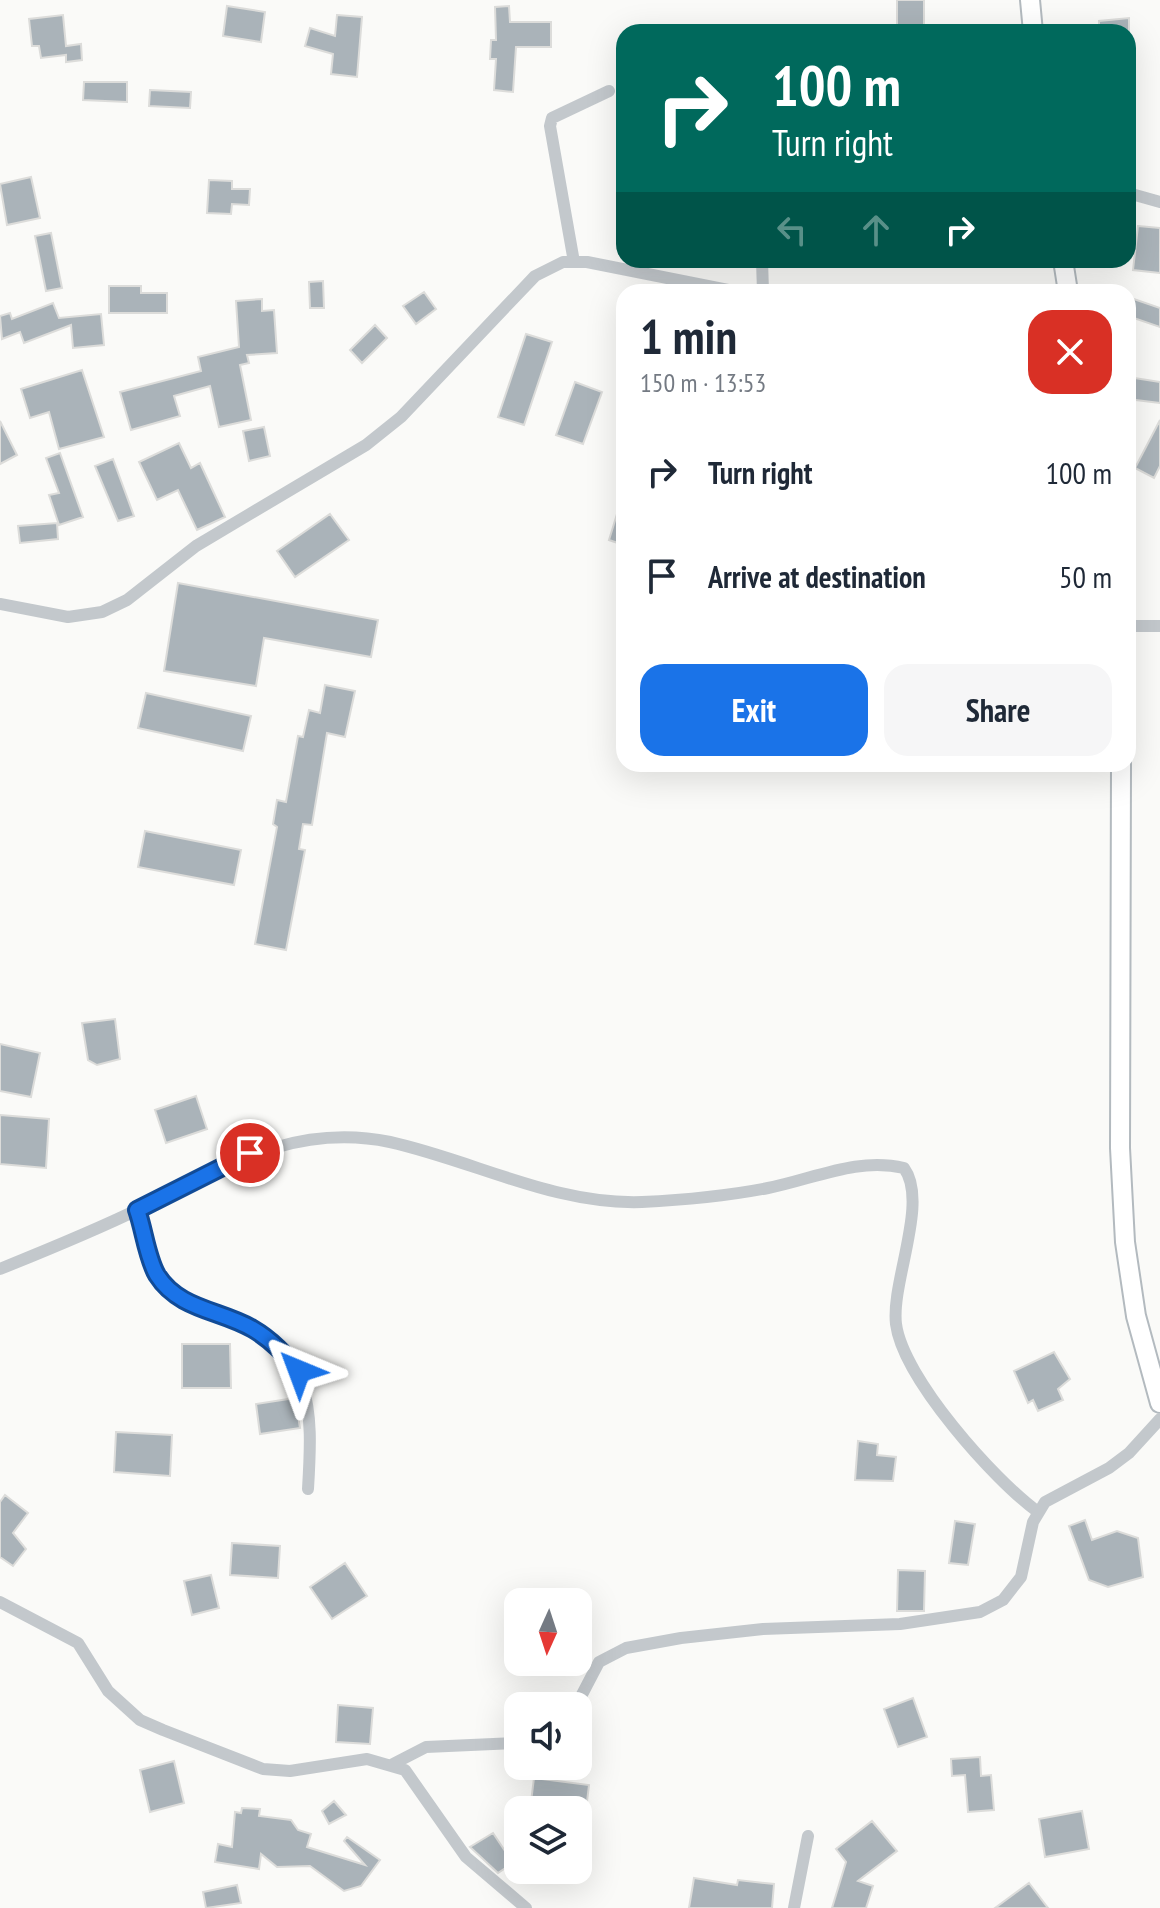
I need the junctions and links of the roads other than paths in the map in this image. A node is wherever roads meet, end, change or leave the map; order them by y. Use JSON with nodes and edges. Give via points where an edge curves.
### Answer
{"nodes":[{"id":1,"x":1030,"y":0,"type":"edge"},
{"id":2,"x":1032,"y":24,"type":"edge"},
{"id":3,"x":609,"y":91,"type":"dead end"},
{"id":4,"x":1136,"y":195,"type":"edge"},
{"id":5,"x":1160,"y":202,"type":"edge"},
{"id":6,"x":574,"y":262,"type":"junction"},
{"id":7,"x":616,"y":268,"type":"edge"},
{"id":8,"x":617,"y":268,"type":"edge"},
{"id":9,"x":698,"y":284,"type":"edge"},
{"id":10,"x":0,"y":604,"type":"edge"},
{"id":11,"x":1136,"y":626,"type":"edge"},
{"id":12,"x":1160,"y":626,"type":"edge"},
{"id":13,"x":1121,"y":772,"type":"edge"},
{"id":14,"x":137,"y":1210,"type":"junction"},
{"id":15,"x":0,"y":1269,"type":"edge"},
{"id":16,"x":1160,"y":1403,"type":"edge"},
{"id":17,"x":1160,"y":1419,"type":"edge"},
{"id":18,"x":308,"y":1489,"type":"dead end"},
{"id":19,"x":1038,"y":1512,"type":"junction"},
{"id":20,"x":0,"y":1602,"type":"edge"},
{"id":21,"x":583,"y":1692,"type":"edge"},
{"id":22,"x":504,"y":1744,"type":"edge"},
{"id":23,"x":393,"y":1764,"type":"junction"},
{"id":24,"x":808,"y":1836,"type":"dead end"},
{"id":25,"x":526,"y":1908,"type":"edge"},
{"id":26,"x":794,"y":1908,"type":"edge"}],
"edges":[{"from":1,"to":2,"type":"main road"},
{"from":3,"to":6,"type":"street","via":[[552,118],[550,126]]},
{"from":4,"to":5,"type":"street"},
{"from":6,"to":7,"type":"street"},
{"from":6,"to":10,"type":"street","via":[[535,276],[401,417],[366,445],[196,546],[127,600],[102,612],[68,617]]},
{"from":8,"to":9,"type":"street"},
{"from":11,"to":12,"type":"street"},
{"from":13,"to":16,"type":"main road","via":[[1120,1148],[1125,1242],[1136,1316]]},
{"from":14,"to":15,"type":"street"},
{"from":14,"to":18,"type":"street","via":[[156,1273],[170,1292],[252,1329],[299,1371],[311,1437]]},
{"from":14,"to":19,"type":"street","via":[[250,1153],[313,1138],[388,1142],[559,1195],[603,1203],[770,1188],[856,1165],[904,1168],[912,1178],[895,1322],[901,1346],[983,1463]]},
{"from":17,"to":19,"type":"street","via":[[1129,1453],[1045,1502]]},
{"from":19,"to":21,"type":"street","via":[[1021,1577],[1003,1600],[980,1612],[900,1624],[763,1629],[626,1648],[599,1662]]},
{"from":20,"to":23,"type":"street","via":[[78,1643],[108,1691],[140,1720],[163,1730],[263,1769],[290,1771],[367,1759]]},
{"from":22,"to":23,"type":"street","via":[[426,1747]]},
{"from":23,"to":25,"type":"street","via":[[405,1770],[466,1857]]},
{"from":24,"to":26,"type":"street"}]}
